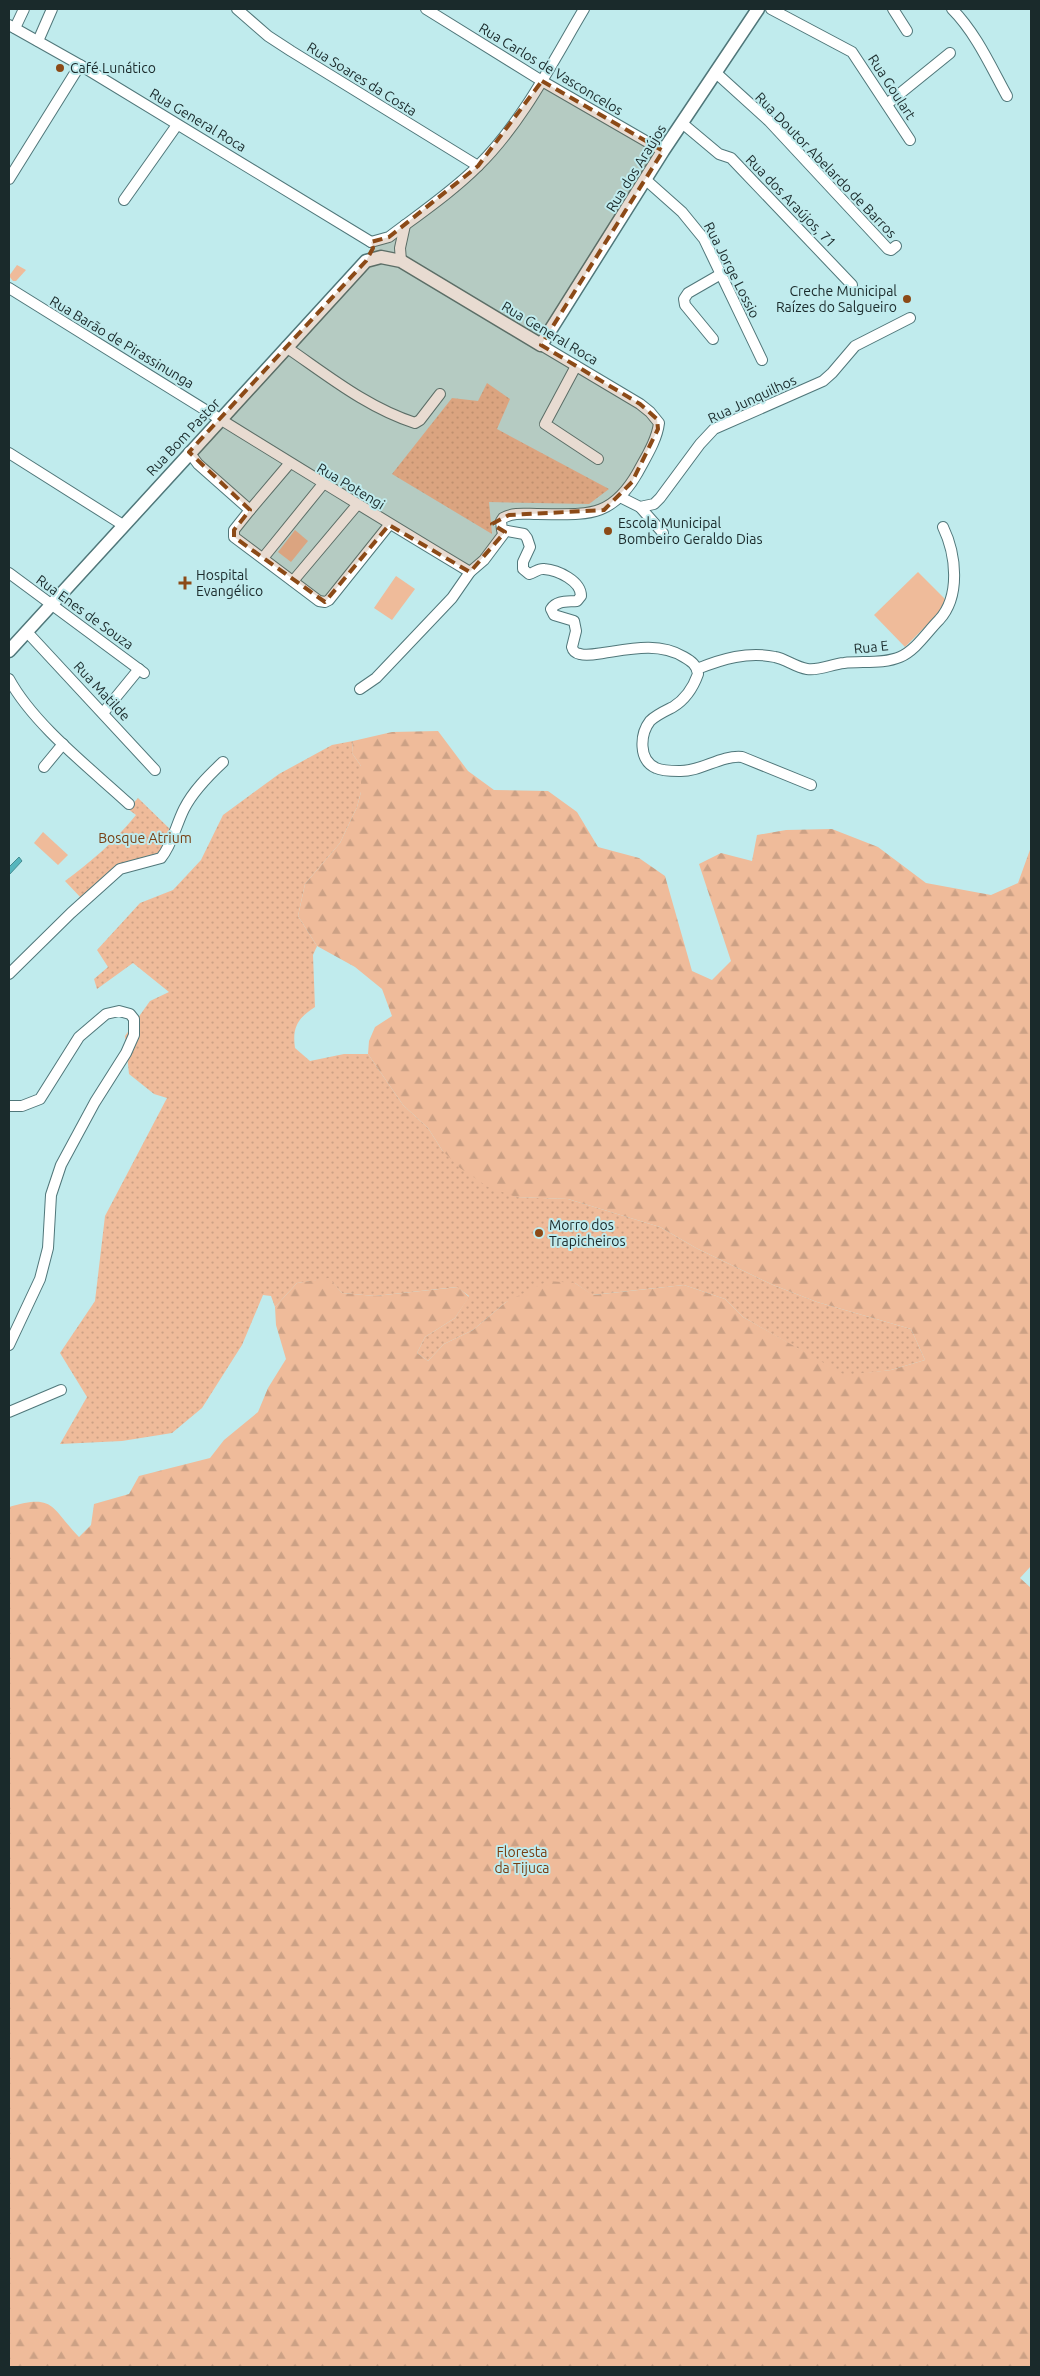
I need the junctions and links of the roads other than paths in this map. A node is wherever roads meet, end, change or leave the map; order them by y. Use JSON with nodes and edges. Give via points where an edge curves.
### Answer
{"nodes":[{"id":1,"x":24,"y":9,"type":"edge"},
{"id":2,"x":52,"y":9,"type":"edge"},
{"id":3,"x":237,"y":9,"type":"edge"},
{"id":4,"x":426,"y":9,"type":"edge"},
{"id":5,"x":584,"y":9,"type":"edge"},
{"id":6,"x":758,"y":9,"type":"edge"},
{"id":7,"x":771,"y":9,"type":"edge"},
{"id":8,"x":893,"y":9,"type":"edge"},
{"id":9,"x":952,"y":9,"type":"edge"},
{"id":10,"x":12,"y":26,"type":"edge"},
{"id":11,"x":907,"y":31,"type":"dead end"},
{"id":12,"x":38,"y":42,"type":"junction"},
{"id":13,"x":950,"y":53,"type":"dead end"},
{"id":14,"x":80,"y":65,"type":"junction"},
{"id":15,"x":715,"y":72,"type":"junction"},
{"id":16,"x":542,"y":81,"type":"junction"},
{"id":17,"x":1007,"y":96,"type":"dead end"},
{"id":18,"x":887,"y":104,"type":"junction"},
{"id":19,"x":682,"y":122,"type":"junction"},
{"id":20,"x":177,"y":125,"type":"junction"},
{"id":21,"x":910,"y":140,"type":"dead end"},
{"id":22,"x":663,"y":151,"type":"junction"},
{"id":23,"x":478,"y":166,"type":"junction"},
{"id":24,"x":9,"y":180,"type":"edge"},
{"id":25,"x":646,"y":180,"type":"junction"},
{"id":26,"x":124,"y":200,"type":"dead end"},
{"id":27,"x":406,"y":225,"type":"junction"},
{"id":28,"x":371,"y":242,"type":"junction"},
{"id":29,"x":896,"y":246,"type":"dead end"},
{"id":30,"x":366,"y":261,"type":"junction"},
{"id":31,"x":401,"y":261,"type":"junction"},
{"id":32,"x":721,"y":274,"type":"junction"},
{"id":33,"x":852,"y":285,"type":"dead end"},
{"id":34,"x":9,"y":288,"type":"edge"},
{"id":35,"x":910,"y":318,"type":"dead end"},
{"id":36,"x":713,"y":339,"type":"dead end"},
{"id":37,"x":541,"y":345,"type":"junction"},
{"id":38,"x":286,"y":347,"type":"junction"},
{"id":39,"x":762,"y":360,"type":"dead end"},
{"id":40,"x":576,"y":366,"type":"junction"},
{"id":41,"x":440,"y":394,"type":"dead end"},
{"id":42,"x":222,"y":418,"type":"junction"},
{"id":43,"x":189,"y":452,"type":"junction"},
{"id":44,"x":9,"y":453,"type":"edge"},
{"id":45,"x":598,"y":459,"type":"dead end"},
{"id":46,"x":289,"y":464,"type":"junction"},
{"id":47,"x":322,"y":484,"type":"junction"},
{"id":48,"x":620,"y":497,"type":"junction"},
{"id":49,"x":358,"y":505,"type":"junction"},
{"id":50,"x":640,"y":507,"type":"junction"},
{"id":51,"x":250,"y":510,"type":"junction"},
{"id":52,"x":122,"y":525,"type":"junction"},
{"id":53,"x":389,"y":525,"type":"junction"},
{"id":54,"x":943,"y":527,"type":"dead end"},
{"id":55,"x":505,"y":532,"type":"junction"},
{"id":56,"x":663,"y":533,"type":"dead end"},
{"id":57,"x":263,"y":558,"type":"junction"},
{"id":58,"x":470,"y":572,"type":"junction"},
{"id":59,"x":9,"y":573,"type":"edge"},
{"id":60,"x":293,"y":581,"type":"junction"},
{"id":61,"x":52,"y":605,"type":"junction"},
{"id":62,"x":27,"y":632,"type":"junction"},
{"id":63,"x":9,"y":651,"type":"edge"},
{"id":64,"x":697,"y":669,"type":"junction"},
{"id":65,"x":9,"y":679,"type":"edge"},
{"id":66,"x":360,"y":689,"type":"dead end"},
{"id":67,"x":103,"y":713,"type":"junction"},
{"id":68,"x":63,"y":744,"type":"junction"},
{"id":69,"x":223,"y":762,"type":"dead end"},
{"id":70,"x":44,"y":767,"type":"dead end"},
{"id":71,"x":155,"y":770,"type":"dead end"},
{"id":72,"x":811,"y":786,"type":"dead end"},
{"id":73,"x":129,"y":804,"type":"dead end"},
{"id":74,"x":9,"y":974,"type":"edge"},
{"id":75,"x":9,"y":1106,"type":"edge"},
{"id":76,"x":9,"y":1345,"type":"edge"},
{"id":77,"x":61,"y":1390,"type":"dead end"},
{"id":78,"x":9,"y":1412,"type":"edge"}],
"edges":[{"from":1,"to":10,"type":"street"},
{"from":2,"to":12,"type":"street"},
{"from":3,"to":23,"type":"street","name":"Rua Soares da Costa","via":[[276,41]]},
{"from":4,"to":16,"type":"street","name":"Rua Carlos de Vasconcelos"},
{"from":5,"to":16,"type":"street"},
{"from":6,"to":15,"type":"street","name":"Rua dos Araújos"},
{"from":7,"to":18,"type":"street","name":"Rua Goulart","via":[[852,52]]},
{"from":8,"to":11,"type":"street"},
{"from":9,"to":17,"type":"street","via":[[984,54]]},
{"from":10,"to":12,"type":"street","name":"Rua General Roca"},
{"from":12,"to":14,"type":"street","name":"Rua General Roca"},
{"from":13,"to":18,"type":"street"},
{"from":14,"to":20,"type":"street","name":"Rua General Roca"},
{"from":14,"to":24,"type":"street"},
{"from":15,"to":19,"type":"street","name":"Rua dos Araújos"},
{"from":15,"to":29,"type":"street","name":"Rua Doutor Abelardo de Barros","via":[[769,121],[888,250]]},
{"from":16,"to":22,"type":"street","name":"Rua Carlos de Vasconcelos"},
{"from":16,"to":23,"type":"street"},
{"from":18,"to":21,"type":"street","name":"Rua Goulart"},
{"from":19,"to":22,"type":"street","name":"Rua dos Araújos"},
{"from":19,"to":33,"type":"street","name":"Rua dos Araújos, 71","via":[[714,150],[731,158]]},
{"from":20,"to":26,"type":"street"},
{"from":20,"to":28,"type":"street","name":"Rua General Roca"},
{"from":22,"to":25,"type":"street","name":"Rua dos Araújos"},
{"from":23,"to":27,"type":"street"},
{"from":25,"to":32,"type":"street","name":"Rua Jorge Lossio","via":[[693,224]]},
{"from":25,"to":37,"type":"street","name":"Rua dos Araújos"},
{"from":27,"to":28,"type":"street","via":[[389,237]]},
{"from":27,"to":31,"type":"street","via":[[400,248]]},
{"from":28,"to":30,"type":"street","name":"Rua Bom Pastor","via":[[373,249]]},
{"from":30,"to":31,"type":"street","name":"Rua General Roca","via":[[381,257]]},
{"from":30,"to":38,"type":"street","name":"Rua Bom Pastor"},
{"from":31,"to":37,"type":"street","name":"Rua General Roca"},
{"from":32,"to":36,"type":"street","via":[[688,293],[684,299],[685,305]]},
{"from":32,"to":39,"type":"street","name":"Rua Jorge Lossio"},
{"from":34,"to":42,"type":"street","name":"Rua Barão de Pirassinunga"},
{"from":35,"to":50,"type":"street","name":"Rua Junquilhos","via":[[855,346],[823,381],[714,429],[660,498],[654,504]]},
{"from":37,"to":40,"type":"street","name":"Rua General Roca"},
{"from":38,"to":41,"type":"street","via":[[392,416],[415,422],[420,420]]},
{"from":38,"to":42,"type":"street","name":"Rua Bom Pastor"},
{"from":40,"to":45,"type":"street","via":[[545,424]]},
{"from":40,"to":48,"type":"street","name":"Rua General Roca","via":[[640,404],[659,423],[646,457]]},
{"from":42,"to":43,"type":"street","name":"Rua Bom Pastor"},
{"from":42,"to":46,"type":"street","name":"Rua Potengi"},
{"from":43,"to":51,"type":"street"},
{"from":43,"to":52,"type":"street","name":"Rua Bom Pastor"},
{"from":44,"to":52,"type":"street"},
{"from":46,"to":47,"type":"street","name":"Rua Potengi"},
{"from":46,"to":51,"type":"street"},
{"from":47,"to":49,"type":"street","name":"Rua Potengi"},
{"from":47,"to":57,"type":"street"},
{"from":48,"to":50,"type":"street"},
{"from":48,"to":55,"type":"street","via":[[604,510],[591,513],[509,515],[501,521]]},
{"from":49,"to":53,"type":"street","name":"Rua Potengi"},
{"from":49,"to":60,"type":"street"},
{"from":50,"to":56,"type":"street"},
{"from":51,"to":57,"type":"street","via":[[232,533]]},
{"from":52,"to":61,"type":"street","name":"Rua Bom Pastor"},
{"from":53,"to":58,"type":"street","name":"Rua Potengi"},
{"from":53,"to":60,"type":"street","via":[[329,600],[319,601]]},
{"from":54,"to":64,"type":"street","name":"Rua E","via":[[953,558],[951,599],[942,616],[900,657],[810,669],[776,657],[746,655]]},
{"from":55,"to":58,"type":"street","via":[[484,560]]},
{"from":55,"to":64,"type":"street","via":[[519,533],[527,538],[530,547],[522,565],[526,573],[544,569],[571,579],[579,587],[581,596],[577,601],[554,604],[551,609],[554,615],[574,621],[576,631],[572,647],[575,652],[580,655],[641,648],[667,650],[689,660]]},
{"from":57,"to":60,"type":"street"},
{"from":58,"to":66,"type":"street","via":[[452,598],[376,678]]},
{"from":59,"to":61,"type":"street","name":"Rua Enes de Souza"},
{"from":61,"to":62,"type":"street","name":"Rua Bom Pastor"},
{"from":61,"to":67,"type":"street","name":"Rua Enes de Souza","via":[[141,671]]},
{"from":62,"to":63,"type":"street","name":"Rua Bom Pastor"},
{"from":62,"to":67,"type":"street","name":"Rua Matilde"},
{"from":64,"to":72,"type":"street","via":[[695,681],[684,700],[652,719],[644,731],[643,754],[649,762],[656,768],[686,771],[731,757],[742,757]]},
{"from":65,"to":68,"type":"street","via":[[21,699]]},
{"from":67,"to":71,"type":"street","name":"Rua Matilde"},
{"from":68,"to":70,"type":"street"},
{"from":68,"to":73,"type":"street"},
{"from":69,"to":74,"type":"street","via":[[203,781],[184,808],[161,858],[120,869]]},
{"from":75,"to":76,"type":"street","via":[[22,1106],[40,1099],[78,1037],[94,1023],[106,1014],[130,1014],[134,1020],[134,1035],[126,1053],[61,1165],[51,1195],[48,1248],[40,1279]]},
{"from":77,"to":78,"type":"street"}]}
